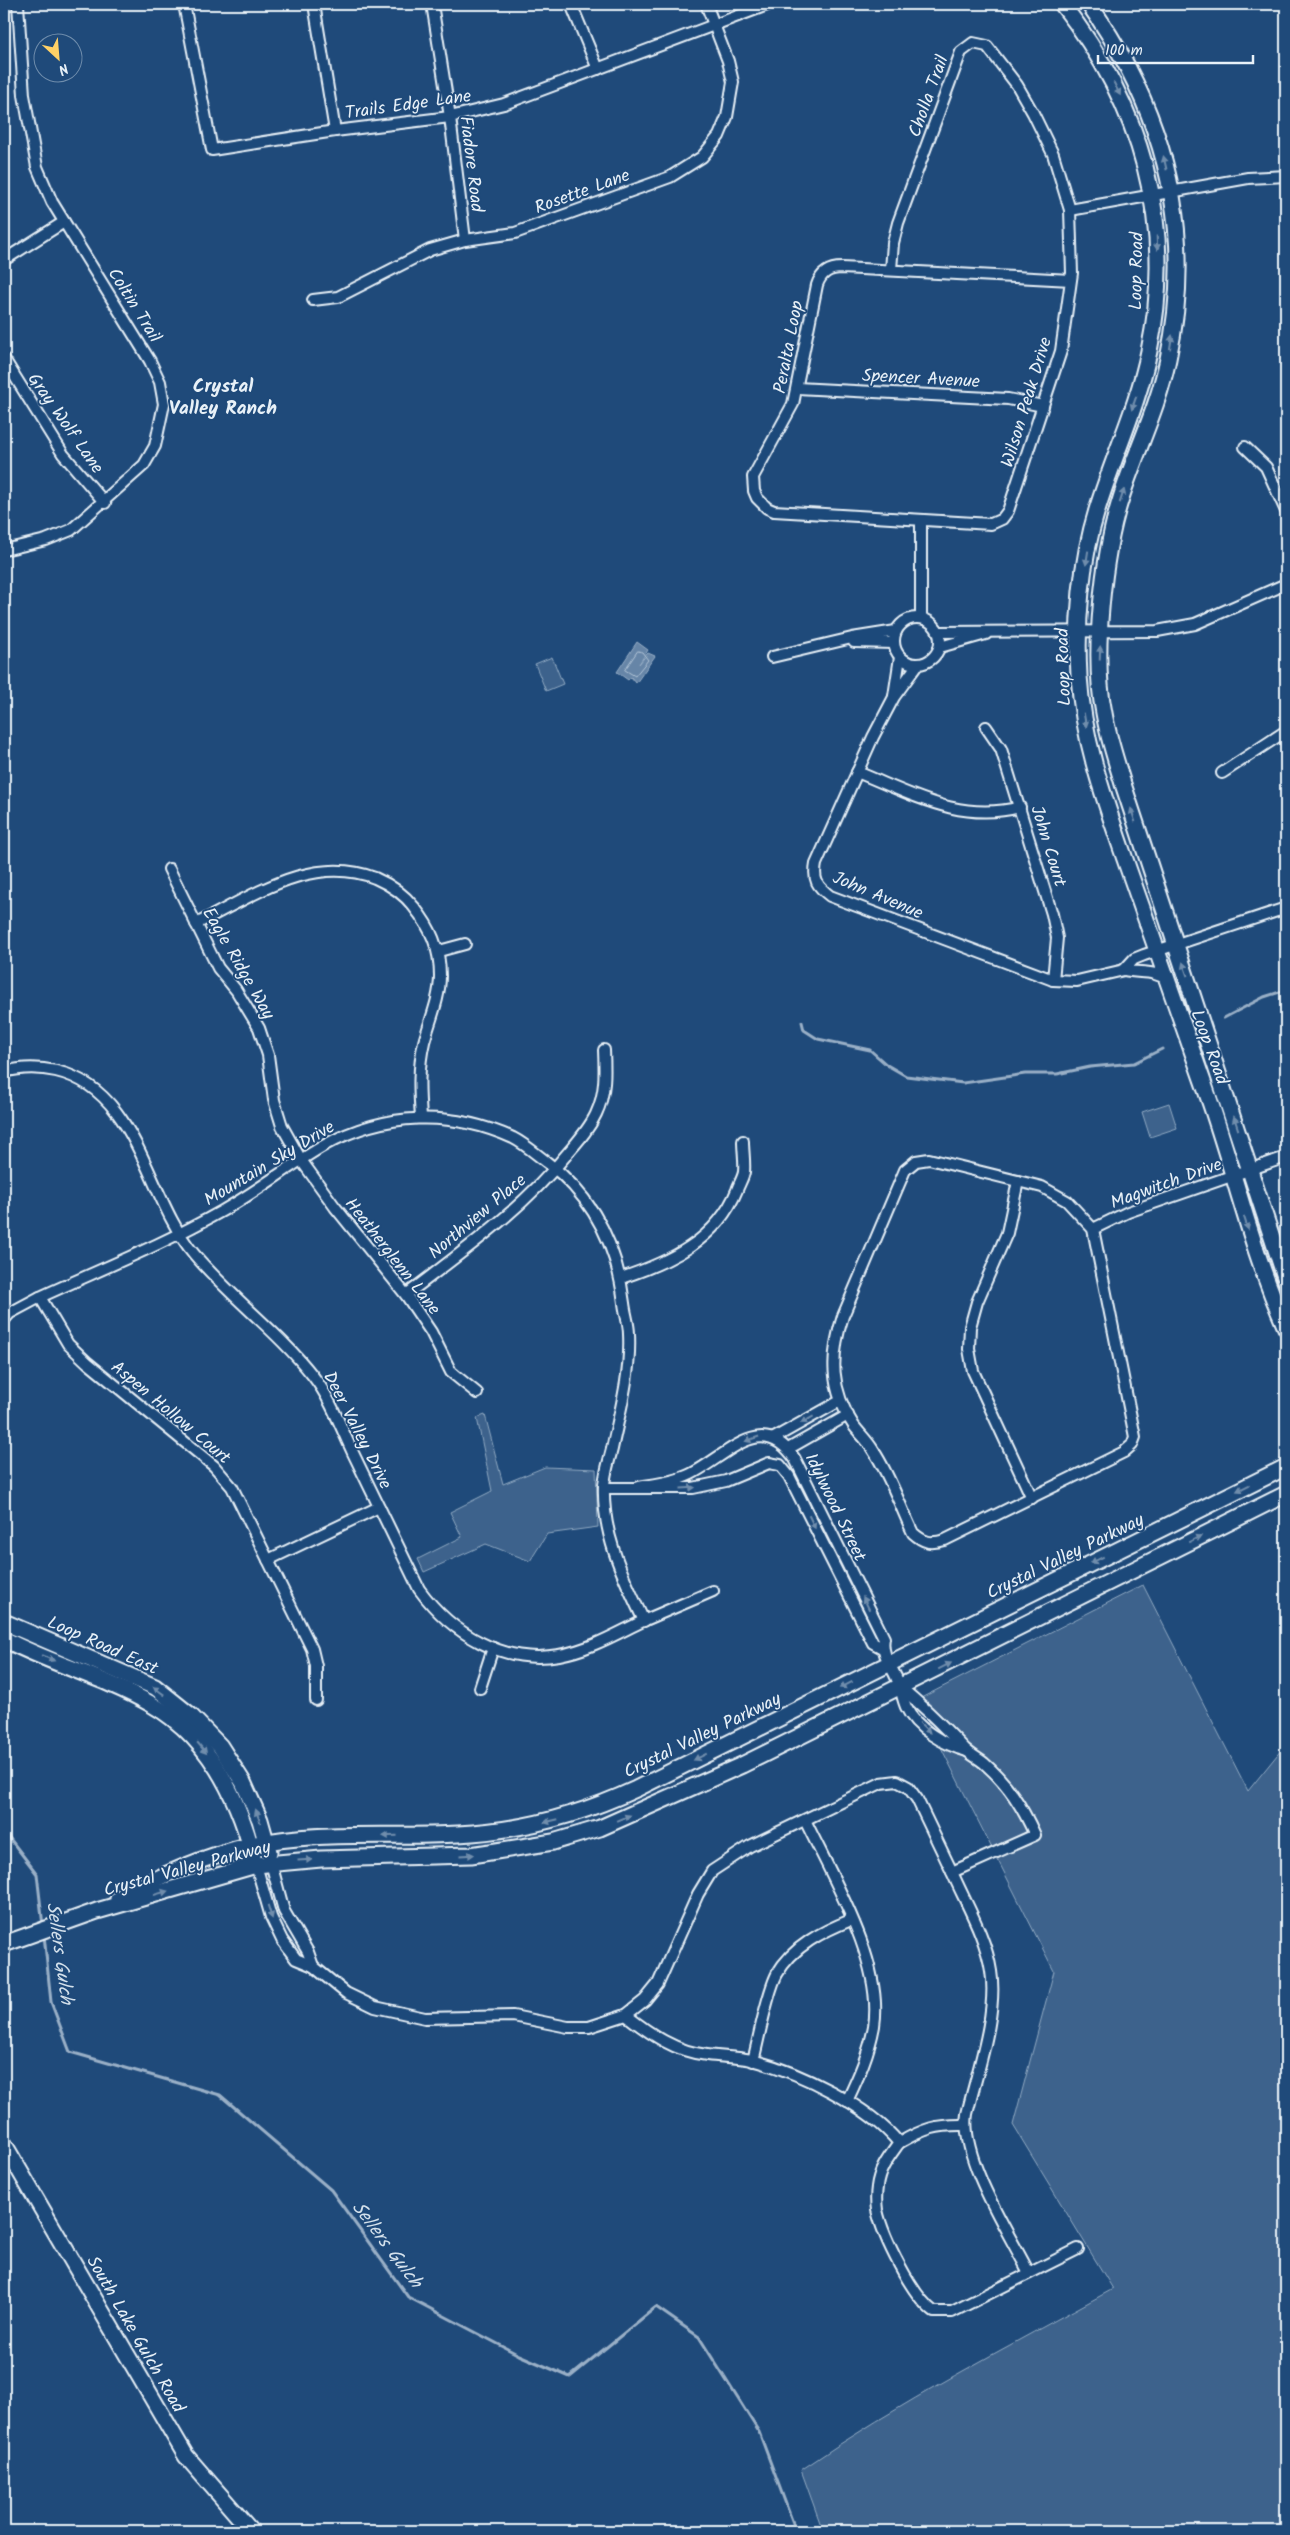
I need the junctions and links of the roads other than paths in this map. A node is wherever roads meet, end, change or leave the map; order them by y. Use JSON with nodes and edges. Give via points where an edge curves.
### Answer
{"nodes":[{"id":1,"x":18,"y":4,"type":"edge"},
{"id":2,"x":184,"y":4,"type":"edge"},
{"id":3,"x":314,"y":4,"type":"edge"},
{"id":4,"x":432,"y":4,"type":"edge"},
{"id":5,"x":571,"y":4,"type":"edge"},
{"id":6,"x":706,"y":4,"type":"edge"},
{"id":7,"x":770,"y":4,"type":"edge"},
{"id":8,"x":1062,"y":4,"type":"edge"},
{"id":9,"x":1089,"y":4,"type":"edge"},
{"id":10,"x":714,"y":26,"type":"junction"},
{"id":11,"x":598,"y":69,"type":"junction"},
{"id":12,"x":450,"y":118,"type":"junction"},
{"id":13,"x":335,"y":131,"type":"junction"},
{"id":14,"x":1286,"y":176,"type":"edge"},
{"id":15,"x":1172,"y":190,"type":"junction"},
{"id":16,"x":1151,"y":195,"type":"junction"},
{"id":17,"x":1070,"y":210,"type":"junction"},
{"id":18,"x":64,"y":222,"type":"junction"},
{"id":19,"x":465,"y":240,"type":"junction"},
{"id":20,"x":4,"y":260,"type":"edge"},
{"id":21,"x":891,"y":270,"type":"junction"},
{"id":22,"x":1071,"y":280,"type":"junction"},
{"id":23,"x":313,"y":300,"type":"dead end"},
{"id":24,"x":4,"y":359,"type":"edge"},
{"id":25,"x":797,"y":388,"type":"junction"},
{"id":26,"x":1043,"y":406,"type":"junction"},
{"id":27,"x":1245,"y":447,"type":"dead end"},
{"id":28,"x":104,"y":503,"type":"junction"},
{"id":29,"x":1286,"y":511,"type":"edge"},
{"id":30,"x":921,"y":521,"type":"junction"},
{"id":31,"x":4,"y":550,"type":"edge"},
{"id":32,"x":1286,"y":584,"type":"edge"},
{"id":33,"x":921,"y":618,"type":"junction"},
{"id":34,"x":1079,"y":630,"type":"junction"},
{"id":35,"x":1100,"y":630,"type":"junction"},
{"id":36,"x":896,"y":631,"type":"junction"},
{"id":37,"x":939,"y":632,"type":"junction"},
{"id":38,"x":992,"y":632,"type":"junction"},
{"id":39,"x":833,"y":642,"type":"junction"},
{"id":40,"x":894,"y":643,"type":"junction"},
{"id":41,"x":940,"y":647,"type":"junction"},
{"id":42,"x":772,"y":657,"type":"dead end"},
{"id":43,"x":900,"y":657,"type":"junction"},
{"id":44,"x":918,"y":664,"type":"junction"},
{"id":45,"x":894,"y":697,"type":"junction"},
{"id":46,"x":986,"y":727,"type":"dead end"},
{"id":47,"x":1286,"y":731,"type":"edge"},
{"id":48,"x":857,"y":772,"type":"junction"},
{"id":49,"x":1222,"y":773,"type":"dead end"},
{"id":50,"x":1020,"y":807,"type":"junction"},
{"id":51,"x":169,"y":869,"type":"dead end"},
{"id":52,"x":1286,"y":908,"type":"edge"},
{"id":53,"x":196,"y":924,"type":"junction"},
{"id":54,"x":465,"y":944,"type":"dead end"},
{"id":55,"x":1177,"y":945,"type":"junction"},
{"id":56,"x":439,"y":951,"type":"junction"},
{"id":57,"x":1157,"y":952,"type":"junction"},
{"id":58,"x":1124,"y":970,"type":"junction"},
{"id":59,"x":1053,"y":980,"type":"junction"},
{"id":60,"x":1167,"y":980,"type":"junction"},
{"id":61,"x":604,"y":1050,"type":"dead end"},
{"id":62,"x":4,"y":1072,"type":"edge"},
{"id":63,"x":421,"y":1117,"type":"junction"},
{"id":64,"x":743,"y":1141,"type":"dead end"},
{"id":65,"x":1286,"y":1157,"type":"edge"},
{"id":66,"x":301,"y":1160,"type":"junction"},
{"id":67,"x":555,"y":1169,"type":"junction"},
{"id":68,"x":1252,"y":1170,"type":"junction"},
{"id":69,"x":1231,"y":1176,"type":"junction"},
{"id":70,"x":1018,"y":1181,"type":"junction"},
{"id":71,"x":1092,"y":1229,"type":"junction"},
{"id":72,"x":180,"y":1233,"type":"junction"},
{"id":73,"x":621,"y":1278,"type":"junction"},
{"id":74,"x":1286,"y":1280,"type":"edge"},
{"id":75,"x":406,"y":1295,"type":"junction"},
{"id":76,"x":40,"y":1297,"type":"junction"},
{"id":77,"x":4,"y":1320,"type":"edge"},
{"id":78,"x":1286,"y":1328,"type":"edge"},
{"id":79,"x":477,"y":1393,"type":"dead end"},
{"id":80,"x":840,"y":1401,"type":"junction"},
{"id":81,"x":848,"y":1415,"type":"junction"},
{"id":82,"x":774,"y":1438,"type":"junction"},
{"id":83,"x":788,"y":1449,"type":"junction"},
{"id":84,"x":1286,"y":1467,"type":"edge"},
{"id":85,"x":639,"y":1487,"type":"junction"},
{"id":86,"x":604,"y":1488,"type":"junction"},
{"id":87,"x":1286,"y":1494,"type":"edge"},
{"id":88,"x":1032,"y":1498,"type":"junction"},
{"id":89,"x":379,"y":1507,"type":"junction"},
{"id":90,"x":268,"y":1560,"type":"junction"},
{"id":91,"x":713,"y":1591,"type":"dead end"},
{"id":92,"x":644,"y":1621,"type":"junction"},
{"id":93,"x":4,"y":1622,"type":"edge"},
{"id":94,"x":4,"y":1639,"type":"edge"},
{"id":95,"x":493,"y":1648,"type":"junction"},
{"id":96,"x":882,"y":1648,"type":"junction"},
{"id":97,"x":890,"y":1663,"type":"junction"},
{"id":98,"x":480,"y":1688,"type":"dead end"},
{"id":99,"x":901,"y":1688,"type":"junction"},
{"id":100,"x":316,"y":1700,"type":"dead end"},
{"id":101,"x":805,"y":1820,"type":"junction"},
{"id":102,"x":267,"y":1843,"type":"junction"},
{"id":103,"x":251,"y":1846,"type":"junction"},
{"id":104,"x":263,"y":1864,"type":"junction"},
{"id":105,"x":952,"y":1872,"type":"junction"},
{"id":106,"x":97,"y":1911,"type":"junction"},
{"id":107,"x":852,"y":1920,"type":"junction"},
{"id":108,"x":9,"y":1942,"type":"edge"},
{"id":109,"x":313,"y":1966,"type":"junction"},
{"id":110,"x":626,"y":2015,"type":"junction"},
{"id":111,"x":753,"y":2061,"type":"junction"},
{"id":112,"x":847,"y":2101,"type":"junction"},
{"id":113,"x":966,"y":2125,"type":"junction"},
{"id":114,"x":899,"y":2143,"type":"junction"},
{"id":115,"x":4,"y":2144,"type":"edge"},
{"id":116,"x":1078,"y":2249,"type":"dead end"},
{"id":117,"x":1029,"y":2274,"type":"junction"},
{"id":118,"x":251,"y":2531,"type":"edge"}],
"edges":[{"from":1,"to":18,"type":"street","name":"Coltin Trail","via":[[24,96],[31,141],[37,167]]},
{"from":2,"to":13,"type":"street","name":"Trails Edge Lane","via":[[212,150]]},
{"from":3,"to":13,"type":"street"},
{"from":4,"to":12,"type":"street","name":"Fiadore Road"},
{"from":5,"to":11,"type":"street"},
{"from":6,"to":10,"type":"street","name":"Rosette Lane"},
{"from":7,"to":10,"type":"street","name":"Trails Edge Lane"},
{"from":8,"to":16,"type":"street","name":"Loop Road","one_way":true,"via":[[1100,56],[1120,95],[1134,128]]},
{"from":15,"to":9,"type":"street","name":"Loop Road","one_way":true,"via":[[1154,123],[1140,88]]},
{"from":10,"to":11,"type":"street","name":"Trails Edge Lane"},
{"from":10,"to":19,"type":"street","name":"Rosette Lane","via":[[728,61],[731,100],[719,136],[702,157],[670,177],[515,233]]},
{"from":11,"to":12,"type":"street","name":"Trails Edge Lane","via":[[504,104]]},
{"from":12,"to":13,"type":"street","name":"Trails Edge Lane"},
{"from":12,"to":19,"type":"street","name":"Fiadore Road"},
{"from":14,"to":15,"type":"street","via":[[1268,175]]},
{"from":15,"to":16,"type":"street"},
{"from":35,"to":15,"type":"street","name":"Loop Road","one_way":true,"via":[[1108,560],[1120,500],[1157,403],[1174,321],[1178,247]]},
{"from":16,"to":17,"type":"street"},
{"from":16,"to":34,"type":"street","name":"Loop Road","one_way":true,"via":[[1158,269],[1149,352],[1096,514],[1082,592]]},
{"from":17,"to":21,"type":"street","name":"Cholla Trail","via":[[1053,154],[1033,112],[1017,85],[986,46],[972,43],[961,52],[898,223]]},
{"from":17,"to":22,"type":"street","name":"Wilson Peak Drive"},
{"from":18,"to":20,"type":"street"},
{"from":18,"to":28,"type":"street","name":"Coltin Trail","via":[[150,361],[160,382],[164,404],[155,446],[144,465]]},
{"from":19,"to":23,"type":"street","name":"Rosette Lane","via":[[430,250],[338,297]]},
{"from":21,"to":22,"type":"street","name":"Peralta Loop"},
{"from":21,"to":25,"type":"street","name":"Peralta Loop","via":[[835,268],[822,274],[817,285]]},
{"from":22,"to":26,"type":"street","name":"Wilson Peak Drive","via":[[1061,350]]},
{"from":24,"to":28,"type":"street","name":"Gray Wolf Lane","via":[[63,454]]},
{"from":25,"to":26,"type":"street","name":"Spencer Avenue","via":[[1008,399]]},
{"from":25,"to":30,"type":"street","name":"Peralta Loop","via":[[788,415],[753,476],[754,491],[762,503],[774,511]]},
{"from":26,"to":30,"type":"street","name":"Wilson Peak Drive","via":[[1008,511],[1002,519],[991,524]]},
{"from":27,"to":29,"type":"street","via":[[1266,466]]},
{"from":28,"to":31,"type":"street","name":"Coltin Trail","via":[[71,530]]},
{"from":30,"to":33,"type":"street"},
{"from":32,"to":35,"type":"street","via":[[1195,624],[1156,631]]},
{"from":33,"to":36,"type":"street","via":[[907,620]]},
{"from":33,"to":37,"type":"street"},
{"from":34,"to":35,"type":"street"},
{"from":34,"to":38,"type":"street"},
{"from":34,"to":57,"type":"street","name":"Loop Road","one_way":true,"via":[[1079,677],[1092,755]]},
{"from":55,"to":35,"type":"street","name":"Loop Road","one_way":true,"via":[[1123,784],[1103,711]]},
{"from":36,"to":39,"type":"street"},
{"from":36,"to":40,"type":"street"},
{"from":37,"to":38,"type":"street"},
{"from":37,"to":41,"type":"street"},
{"from":38,"to":41,"type":"street"},
{"from":39,"to":40,"type":"street"},
{"from":39,"to":42,"type":"street"},
{"from":40,"to":43,"type":"street"},
{"from":41,"to":44,"type":"street","via":[[930,661]]},
{"from":43,"to":44,"type":"street"},
{"from":43,"to":45,"type":"street","name":"John Avenue"},
{"from":44,"to":45,"type":"street","name":"John Avenue"},
{"from":45,"to":48,"type":"street","name":"John Avenue"},
{"from":46,"to":50,"type":"street","name":"John Court","via":[[1001,749]]},
{"from":47,"to":49,"type":"street"},
{"from":48,"to":50,"type":"street","via":[[964,812],[989,813]]},
{"from":48,"to":59,"type":"street","name":"John Avenue","via":[[816,864],[814,876],[819,887],[830,896]]},
{"from":50,"to":59,"type":"street","name":"John Court","via":[[1056,927]]},
{"from":51,"to":53,"type":"street","name":"Eagle Ridge Way"},
{"from":52,"to":55,"type":"street","name":"John Avenue"},
{"from":53,"to":56,"type":"street","via":[[292,877],[317,871],[343,870],[389,884],[408,900],[423,918]]},
{"from":53,"to":66,"type":"street","name":"Eagle Ridge Way","via":[[218,968],[259,1028],[268,1055],[276,1109]]},
{"from":54,"to":56,"type":"street"},
{"from":55,"to":57,"type":"street","name":"John Avenue"},
{"from":68,"to":55,"type":"street","name":"Loop Road","one_way":true},
{"from":56,"to":63,"type":"street","via":[[440,978],[418,1072]]},
{"from":57,"to":58,"type":"street","name":"John Avenue","via":[[1134,960]]},
{"from":57,"to":60,"type":"street","name":"Loop Road"},
{"from":58,"to":59,"type":"street","name":"John Avenue","via":[[1077,982]]},
{"from":58,"to":60,"type":"street","name":"John Avenue","via":[[1136,973],[1150,971]]},
{"from":60,"to":69,"type":"street","name":"Loop Road","via":[[1210,1101]]},
{"from":61,"to":67,"type":"street","name":"Northview Place","via":[[606,1083],[596,1113],[587,1130]]},
{"from":62,"to":72,"type":"street","name":"Deer Valley Drive","via":[[18,1068],[42,1068],[69,1074],[105,1096],[118,1112]]},
{"from":63,"to":66,"type":"street","name":"Mountain Sky Drive","via":[[356,1130]]},
{"from":63,"to":67,"type":"street","name":"Mountain Sky Drive","via":[[474,1124],[515,1139]]},
{"from":64,"to":73,"type":"street","via":[[744,1172],[732,1203],[712,1228],[689,1249]]},
{"from":65,"to":68,"type":"street","name":"Magwitch Drive"},
{"from":66,"to":72,"type":"street","name":"Mountain Sky Drive","via":[[223,1210]]},
{"from":66,"to":75,"type":"street","name":"Heatherglenn Lane","via":[[334,1207]]},
{"from":67,"to":73,"type":"street","name":"Mountain Sky Drive","via":[[578,1190],[595,1213],[608,1237]]},
{"from":67,"to":75,"type":"street","name":"Northview Place","via":[[506,1217]]},
{"from":68,"to":69,"type":"street","name":"Magwitch Drive"},
{"from":68,"to":74,"type":"street","name":"Loop Road"},
{"from":69,"to":71,"type":"street","name":"Magwitch Drive","via":[[1128,1212]]},
{"from":69,"to":78,"type":"street","name":"Loop Road","one_way":true},
{"from":70,"to":71,"type":"street","via":[[1042,1187],[1067,1201]]},
{"from":70,"to":80,"type":"street","via":[[929,1159],[916,1161],[905,1170],[836,1338],[834,1378]]},
{"from":70,"to":88,"type":"street","via":[[1007,1233],[977,1302],[970,1327],[970,1349],[976,1379]]},
{"from":71,"to":88,"type":"street","via":[[1135,1437],[1124,1452]]},
{"from":72,"to":76,"type":"street","name":"Mountain Sky Drive"},
{"from":72,"to":89,"type":"street","name":"Deer Valley Drive","via":[[194,1254],[313,1376],[331,1406]]},
{"from":73,"to":86,"type":"street","name":"Mountain Sky Drive","via":[[630,1362]]},
{"from":75,"to":79,"type":"street","name":"Heatherglenn Lane","via":[[431,1332],[451,1372]]},
{"from":76,"to":77,"type":"street","name":"Mountain Sky Drive","via":[[10,1313]]},
{"from":76,"to":90,"type":"street","name":"Aspen Hollow Court","via":[[68,1344],[214,1466],[232,1487]]},
{"from":80,"to":81,"type":"street"},
{"from":80,"to":82,"type":"street","one_way":true},
{"from":81,"to":83,"type":"street"},
{"from":81,"to":88,"type":"street","via":[[874,1450],[913,1533],[922,1541],[933,1544],[945,1540]]},
{"from":82,"to":83,"type":"street","name":"Idylwood Street"},
{"from":82,"to":85,"type":"street","name":"Idylwood Street","one_way":true,"via":[[750,1439],[680,1479]]},
{"from":96,"to":83,"type":"street","name":"Idylwood Street","one_way":true,"via":[[884,1638]]},
{"from":84,"to":97,"type":"street","name":"Crystal Valley Parkway","one_way":true},
{"from":85,"to":86,"type":"street","name":"Idylwood Street"},
{"from":85,"to":96,"type":"street","name":"Idylwood Street","one_way":true,"via":[[676,1489],[710,1486],[769,1463],[780,1465],[789,1476],[873,1644]]},
{"from":86,"to":92,"type":"street","name":"Mountain Sky Drive","via":[[606,1531]]},
{"from":99,"to":87,"type":"street","name":"Crystal Valley Parkway","one_way":true},
{"from":89,"to":90,"type":"street"},
{"from":89,"to":95,"type":"street","name":"Deer Valley Drive","via":[[419,1589],[432,1607],[464,1634]]},
{"from":90,"to":100,"type":"street","name":"Aspen Hollow Court","via":[[312,1649],[316,1666]]},
{"from":91,"to":92,"type":"street","name":"Deer Valley Drive"},
{"from":92,"to":95,"type":"street","name":"Deer Valley Drive","via":[[591,1646],[559,1655],[532,1656]]},
{"from":102,"to":93,"type":"street","name":"Loop Road East","one_way":true,"via":[[243,1782],[220,1746],[190,1715],[155,1687]]},
{"from":94,"to":103,"type":"street","name":"Loop Road East","one_way":true,"via":[[152,1704],[172,1720],[198,1743],[223,1776],[240,1810]]},
{"from":95,"to":98,"type":"street"},
{"from":96,"to":97,"type":"street","name":"Idylwood Street"},
{"from":97,"to":99,"type":"street","name":"Idylwood Street"},
{"from":97,"to":102,"type":"street","name":"Crystal Valley Parkway","one_way":true,"via":[[614,1800],[560,1818],[514,1829],[478,1833],[335,1837]]},
{"from":104,"to":99,"type":"street","name":"Crystal Valley Parkway","one_way":true,"via":[[321,1858],[472,1855],[577,1836],[742,1765]]},
{"from":99,"to":105,"type":"street","name":"Idylwood Street","via":[[906,1707],[931,1734],[946,1745],[967,1751],[982,1760],[1004,1781],[1022,1806],[1035,1835]]},
{"from":101,"to":105,"type":"street","via":[[881,1783],[897,1781],[908,1787],[917,1799]]},
{"from":101,"to":107,"type":"street"},
{"from":101,"to":110,"type":"street","via":[[750,1846],[712,1871],[698,1894],[658,1984]]},
{"from":102,"to":103,"type":"street","name":"Crystal Valley Parkway"},
{"from":102,"to":104,"type":"street","name":"Loop Road East"},
{"from":103,"to":104,"type":"street","name":"Loop Road East"},
{"from":103,"to":106,"type":"street","name":"Crystal Valley Parkway","via":[[164,1877]]},
{"from":106,"to":104,"type":"street","name":"Crystal Valley Parkway","one_way":true},
{"from":104,"to":109,"type":"street"},
{"from":104,"to":109,"type":"street","one_way":true,"via":[[271,1916],[282,1940],[296,1959]]},
{"from":105,"to":113,"type":"street","via":[[985,1945],[992,1972],[990,2019]]},
{"from":106,"to":108,"type":"street","name":"Crystal Valley Parkway"},
{"from":107,"to":111,"type":"street","via":[[802,1945],[777,1975]]},
{"from":107,"to":112,"type":"street","via":[[874,1983],[874,2025],[865,2063]]},
{"from":109,"to":110,"type":"street","via":[[346,1993],[375,2007],[425,2018],[514,2016],[568,2027],[589,2027]]},
{"from":110,"to":111,"type":"street","via":[[649,2033],[684,2050]]},
{"from":111,"to":112,"type":"street"},
{"from":112,"to":114,"type":"street","via":[[871,2114]]},
{"from":113,"to":114,"type":"street","via":[[947,2124],[925,2129]]},
{"from":113,"to":117,"type":"street","via":[[976,2169]]},
{"from":114,"to":117,"type":"street","via":[[882,2168],[877,2186],[877,2208],[883,2229],[926,2306],[934,2312],[952,2312]]},
{"from":115,"to":118,"type":"street","name":"South Lake Gulch Road","via":[[186,2456]]},
{"from":116,"to":117,"type":"street"}]}
